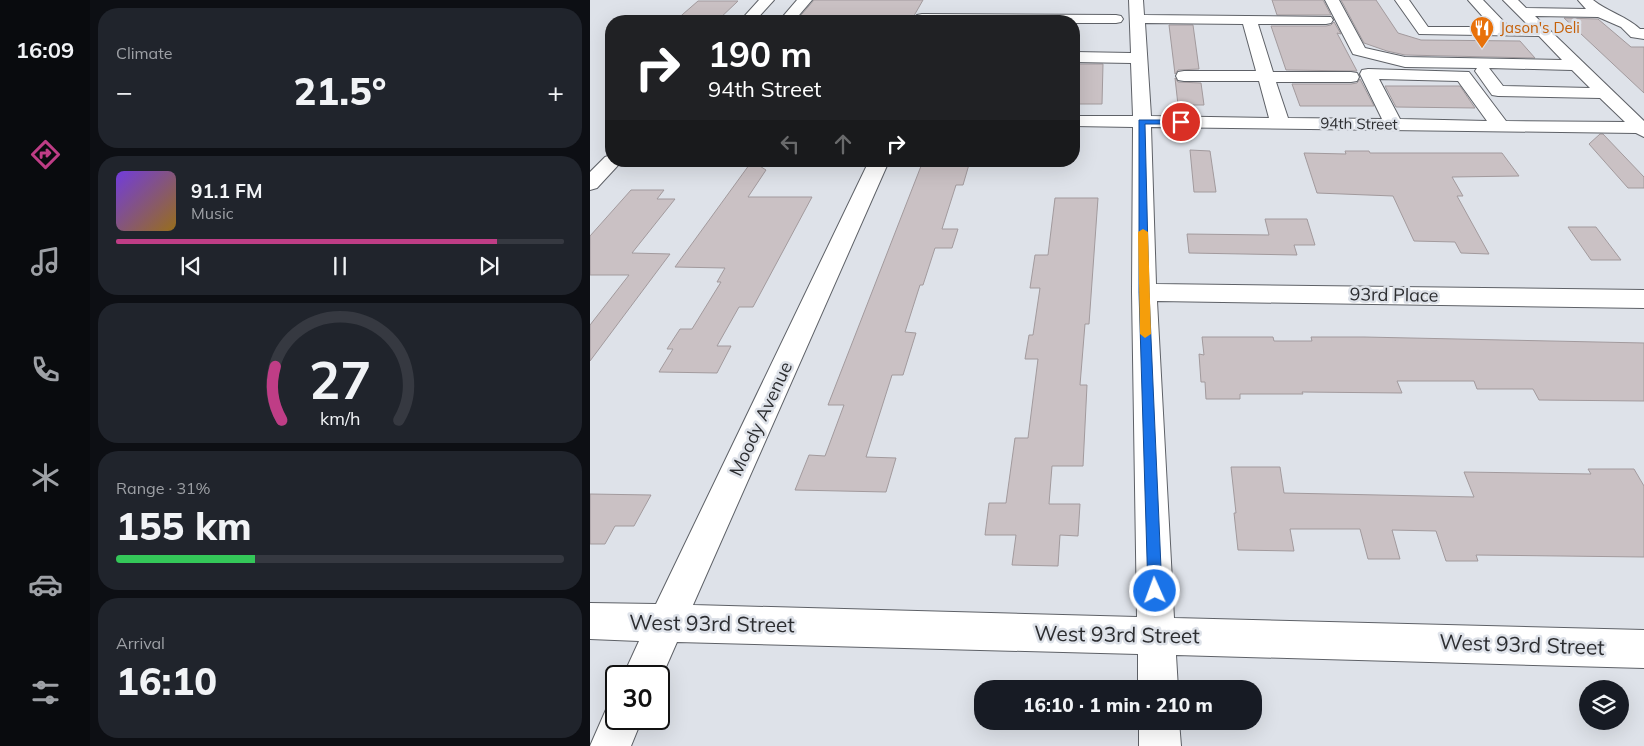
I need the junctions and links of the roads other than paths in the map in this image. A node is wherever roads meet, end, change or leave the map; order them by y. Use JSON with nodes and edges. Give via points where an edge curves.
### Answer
{"nodes":[{"id":1,"x":767,"y":0,"type":"edge"},
{"id":2,"x":804,"y":0,"type":"edge"},
{"id":3,"x":1332,"y":0,"type":"edge"},
{"id":4,"x":1402,"y":0,"type":"edge"},
{"id":5,"x":1475,"y":0,"type":"edge"},
{"id":6,"x":1510,"y":0,"type":"edge"},
{"id":7,"x":1547,"y":0,"type":"edge"},
{"id":8,"x":1586,"y":0,"type":"edge"},
{"id":9,"x":962,"y":5,"type":"dead end"},
{"id":10,"x":1132,"y":12,"type":"edge"},
{"id":11,"x":1523,"y":12,"type":"junction"},
{"id":12,"x":1561,"y":12,"type":"junction"},
{"id":13,"x":1251,"y":13,"type":"junction"},
{"id":14,"x":1600,"y":13,"type":"junction"},
{"id":15,"x":752,"y":15,"type":"edge"},
{"id":16,"x":791,"y":15,"type":"edge"},
{"id":17,"x":1021,"y":15,"type":"edge"},
{"id":18,"x":1076,"y":15,"type":"edge"},
{"id":19,"x":1326,"y":20,"type":"dead end"},
{"id":20,"x":1626,"y":24,"type":"junction"},
{"id":21,"x":1644,"y":24,"type":"edge"},
{"id":22,"x":1505,"y":32,"type":"junction"},
{"id":23,"x":1543,"y":32,"type":"junction"},
{"id":24,"x":1644,"y":34,"type":"edge"},
{"id":25,"x":1080,"y":58,"type":"edge"},
{"id":26,"x":1139,"y":58,"type":"junction"},
{"id":27,"x":1576,"y":65,"type":"junction"},
{"id":28,"x":1483,"y":71,"type":"dead end"},
{"id":29,"x":1184,"y":76,"type":"dead end"},
{"id":30,"x":1266,"y":76,"type":"junction"},
{"id":31,"x":1351,"y":77,"type":"dead end"},
{"id":32,"x":1605,"y":93,"type":"junction"},
{"id":33,"x":1080,"y":121,"type":"edge"},
{"id":34,"x":1142,"y":121,"type":"junction"},
{"id":35,"x":1280,"y":123,"type":"junction"},
{"id":36,"x":1394,"y":124,"type":"junction"},
{"id":37,"x":1500,"y":126,"type":"junction"},
{"id":38,"x":1643,"y":129,"type":"edge"},
{"id":39,"x":606,"y":167,"type":"edge"},
{"id":40,"x":876,"y":167,"type":"edge"},
{"id":41,"x":590,"y":184,"type":"edge"},
{"id":42,"x":1144,"y":292,"type":"junction"},
{"id":43,"x":1644,"y":299,"type":"edge"},
{"id":44,"x":590,"y":622,"type":"edge"},
{"id":45,"x":666,"y":623,"type":"junction"},
{"id":46,"x":1157,"y":636,"type":"junction"},
{"id":47,"x":1644,"y":649,"type":"edge"},
{"id":48,"x":647,"y":665,"type":"edge"},
{"id":49,"x":1158,"y":680,"type":"edge"},
{"id":50,"x":617,"y":730,"type":"edge"},
{"id":51,"x":1159,"y":730,"type":"edge"},
{"id":52,"x":610,"y":746,"type":"edge"},
{"id":53,"x":1160,"y":746,"type":"edge"}],
"edges":[{"from":1,"to":15,"type":"street"},
{"from":2,"to":16,"type":"street"},
{"from":3,"to":27,"type":"street","via":[[1359,51],[1405,62]]},
{"from":4,"to":22,"type":"street","via":[[1424,31]]},
{"from":5,"to":22,"type":"street"},
{"from":6,"to":11,"type":"street"},
{"from":7,"to":12,"type":"street"},
{"from":8,"to":14,"type":"street"},
{"from":9,"to":17,"type":"street","via":[[1024,6]]},
{"from":10,"to":13,"type":"street"},
{"from":10,"to":13,"type":"street","via":[[1166,8],[1256,12]]},
{"from":10,"to":18,"type":"street"},
{"from":10,"to":26,"type":"street"},
{"from":11,"to":12,"type":"street"},
{"from":11,"to":23,"type":"street"},
{"from":12,"to":14,"type":"street"},
{"from":13,"to":19,"type":"street"},
{"from":13,"to":30,"type":"street"},
{"from":14,"to":20,"type":"street"},
{"from":20,"to":21,"type":"street"},
{"from":20,"to":24,"type":"street","via":[[1636,34]]},
{"from":22,"to":23,"type":"street"},
{"from":23,"to":27,"type":"street"},
{"from":25,"to":26,"type":"street"},
{"from":26,"to":34,"type":"street"},
{"from":27,"to":32,"type":"street"},
{"from":28,"to":32,"type":"street","via":[[1498,91]]},
{"from":29,"to":30,"type":"street"},
{"from":30,"to":31,"type":"street"},
{"from":30,"to":35,"type":"street"},
{"from":32,"to":38,"type":"street"},
{"from":33,"to":34,"type":"street","name":"94th Street"},
{"from":34,"to":35,"type":"street","name":"94th Street"},
{"from":34,"to":42,"type":"street"},
{"from":35,"to":36,"type":"street","name":"94th Street"},
{"from":36,"to":37,"type":"street","name":"94th Street"},
{"from":36,"to":37,"type":"street","via":[[1368,74],[1463,76]]},
{"from":37,"to":38,"type":"street","name":"94th Street","via":[[1518,111]]},
{"from":39,"to":41,"type":"street"},
{"from":40,"to":45,"type":"street","name":"Moody Avenue"},
{"from":42,"to":43,"type":"street","name":"93rd Place"},
{"from":42,"to":46,"type":"street"},
{"from":44,"to":45,"type":"street","name":"West 93rd Street"},
{"from":45,"to":46,"type":"street","name":"West 93rd Street"},
{"from":45,"to":48,"type":"street","name":"Moody Avenue"},
{"from":46,"to":47,"type":"street","name":"West 93rd Street"},
{"from":46,"to":49,"type":"street"},
{"from":50,"to":52,"type":"street"},
{"from":51,"to":53,"type":"street"}]}
